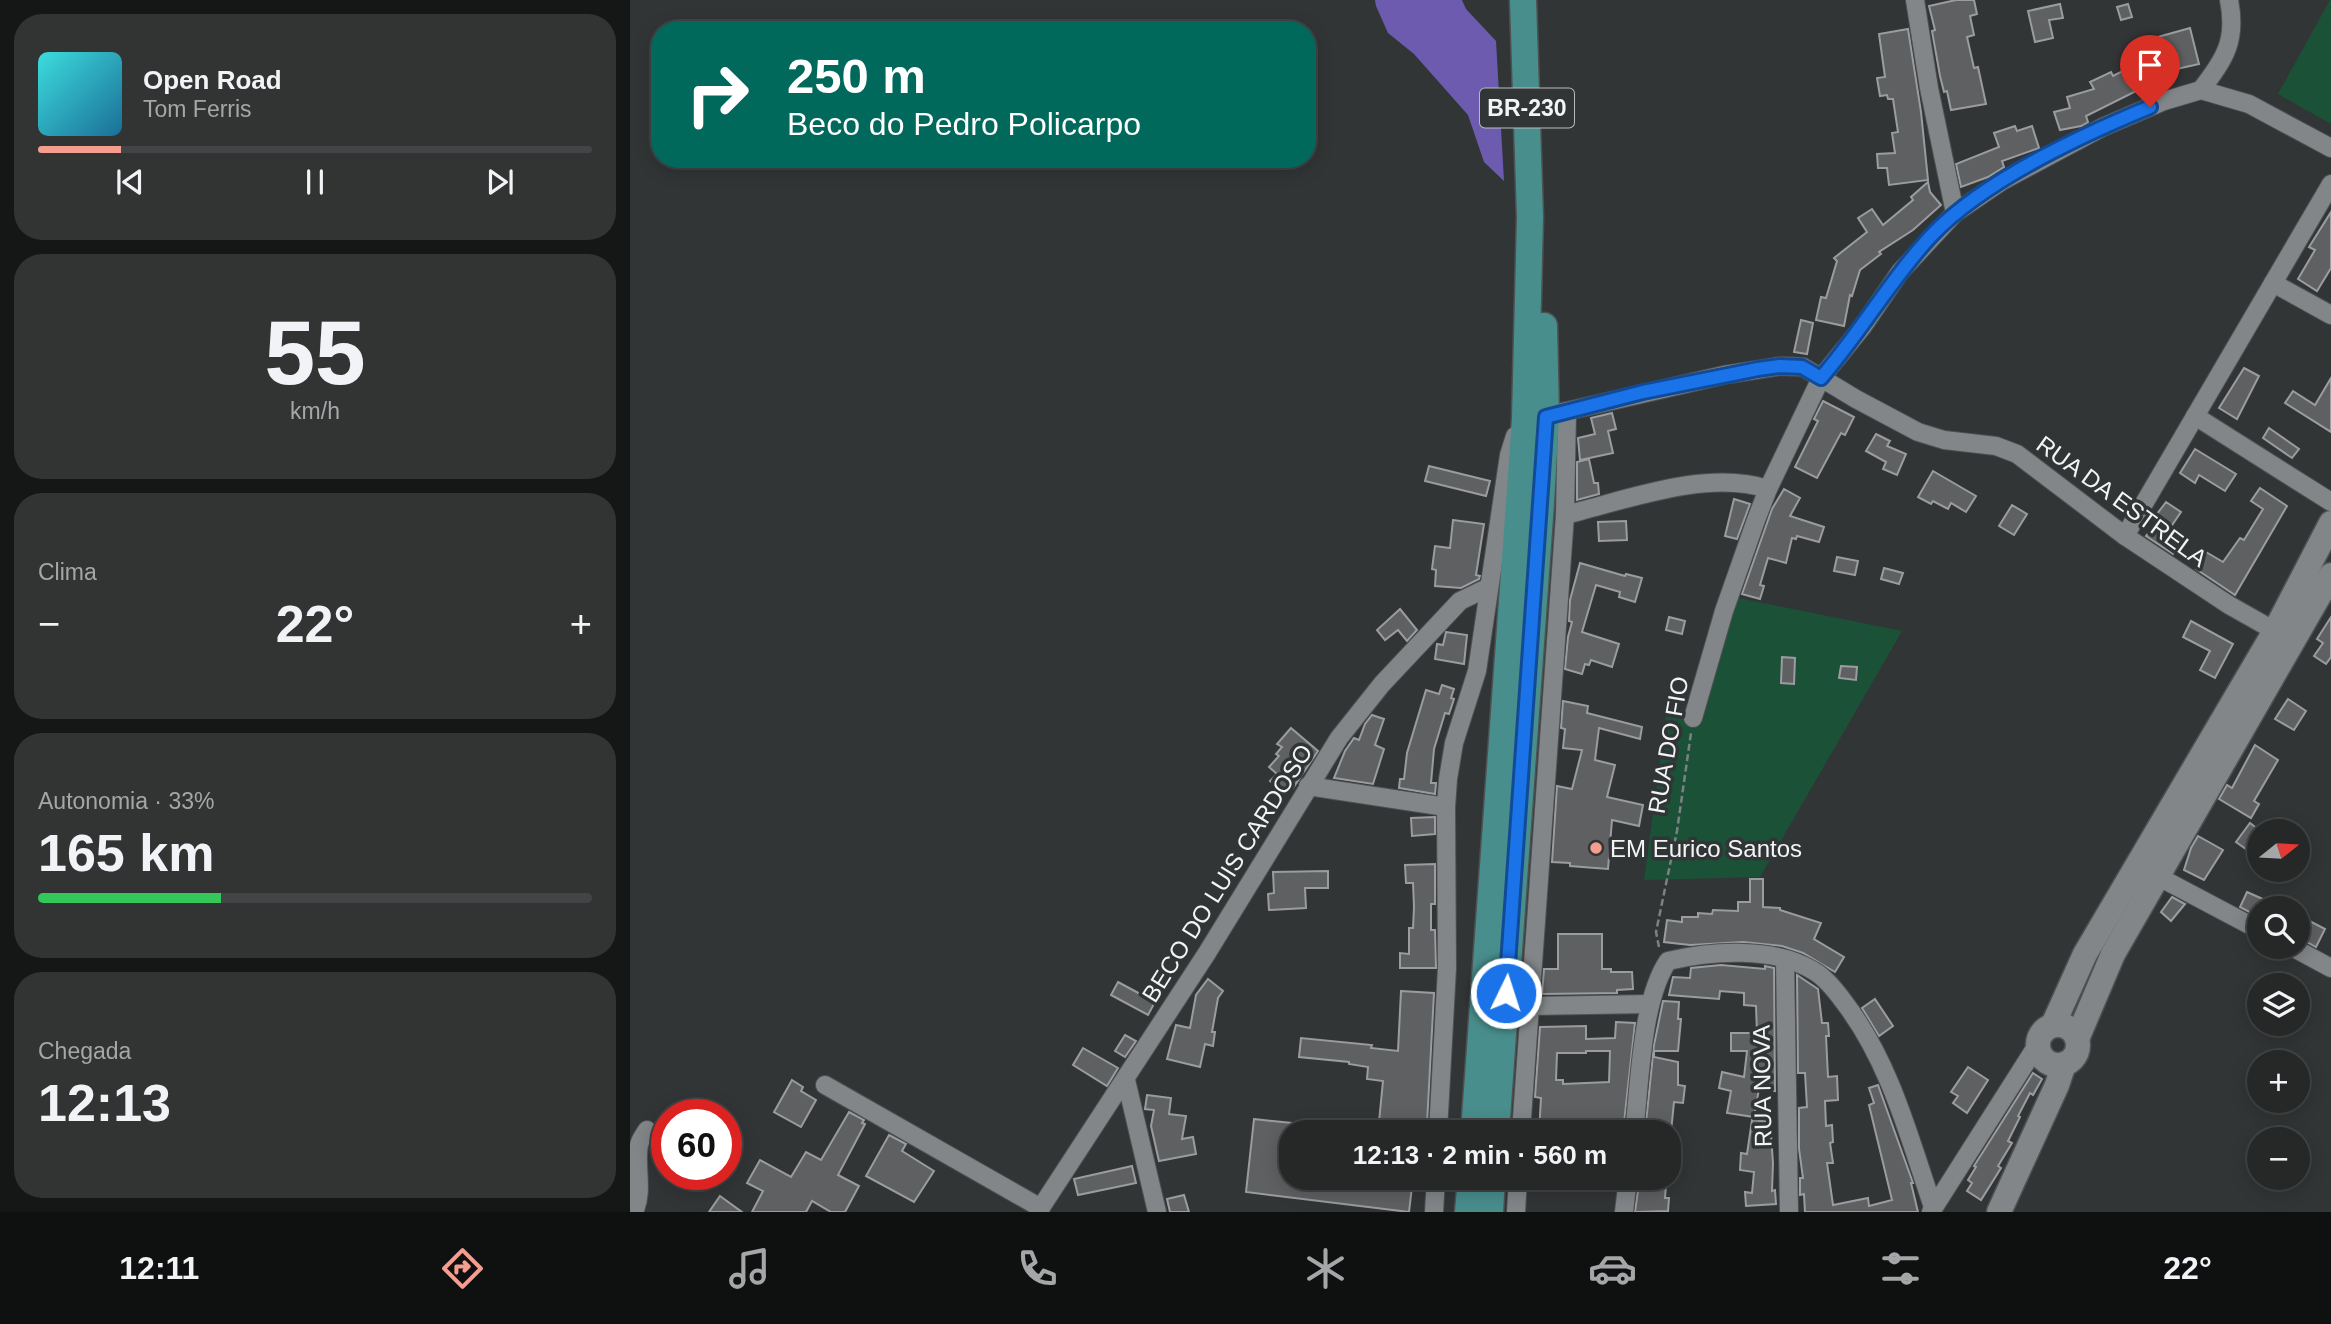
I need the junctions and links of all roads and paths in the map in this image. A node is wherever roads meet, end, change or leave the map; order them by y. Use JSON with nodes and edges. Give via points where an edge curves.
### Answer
{"nodes":[{"id":1,"x":1523,"y":0,"type":"edge"},
{"id":2,"x":1915,"y":0,"type":"edge"},
{"id":3,"x":2230,"y":0,"type":"edge"},
{"id":4,"x":2201,"y":90,"type":"junction"},
{"id":5,"x":2331,"y":148,"type":"edge"},
{"id":6,"x":2331,"y":184,"type":"edge"},
{"id":7,"x":1955,"y":213,"type":"junction"},
{"id":8,"x":2273,"y":283,"type":"junction"},
{"id":9,"x":2331,"y":315,"type":"edge"},
{"id":10,"x":1821,"y":378,"type":"junction"},
{"id":11,"x":1546,"y":416,"type":"junction"},
{"id":12,"x":2195,"y":416,"type":"junction"},
{"id":13,"x":1768,"y":489,"type":"junction"},
{"id":14,"x":2331,"y":502,"type":"edge"},
{"id":15,"x":1565,"y":515,"type":"junction"},
{"id":16,"x":2331,"y":523,"type":"edge"},
{"id":17,"x":2125,"y":536,"type":"junction"},
{"id":18,"x":2331,"y":575,"type":"edge"},
{"id":19,"x":1489,"y":587,"type":"junction"},
{"id":20,"x":2275,"y":631,"type":"junction"},
{"id":21,"x":1693,"y":718,"type":"joint"},
{"id":22,"x":1308,"y":786,"type":"junction"},
{"id":23,"x":1446,"y":807,"type":"junction"},
{"id":24,"x":2157,"y":876,"type":"junction"},
{"id":25,"x":2247,"y":924,"type":"edge"},
{"id":26,"x":2310,"y":957,"type":"edge"},
{"id":27,"x":1785,"y":959,"type":"junction"},
{"id":28,"x":1668,"y":961,"type":"junction"},
{"id":29,"x":2331,"y":968,"type":"edge"},
{"id":30,"x":1649,"y":1004,"type":"junction"},
{"id":31,"x":1529,"y":1006,"type":"junction"},
{"id":32,"x":2046,"y":1034,"type":"junction"},
{"id":33,"x":2077,"y":1040,"type":"junction"},
{"id":34,"x":2064,"y":1064,"type":"junction"},
{"id":35,"x":1126,"y":1080,"type":"junction"},
{"id":36,"x":825,"y":1085,"type":"dead end"},
{"id":37,"x":1439,"y":1120,"type":"edge"},
{"id":38,"x":1475,"y":1120,"type":"edge"},
{"id":39,"x":1497,"y":1120,"type":"edge"},
{"id":40,"x":1522,"y":1120,"type":"edge"},
{"id":41,"x":1635,"y":1120,"type":"edge"},
{"id":42,"x":647,"y":1130,"type":"dead end"},
{"id":43,"x":1435,"y":1190,"type":"edge"},
{"id":44,"x":1470,"y":1190,"type":"edge"},
{"id":45,"x":1491,"y":1190,"type":"edge"},
{"id":46,"x":1517,"y":1190,"type":"edge"},
{"id":47,"x":1627,"y":1190,"type":"edge"},
{"id":48,"x":1039,"y":1210,"type":"edge"},
{"id":49,"x":1932,"y":1210,"type":"edge"},
{"id":50,"x":634,"y":1212,"type":"edge"},
{"id":51,"x":1157,"y":1212,"type":"edge"},
{"id":52,"x":1434,"y":1212,"type":"edge"},
{"id":53,"x":1468,"y":1212,"type":"edge"},
{"id":54,"x":1490,"y":1212,"type":"edge"},
{"id":55,"x":1516,"y":1212,"type":"edge"},
{"id":56,"x":1624,"y":1212,"type":"edge"},
{"id":57,"x":1789,"y":1212,"type":"edge"},
{"id":58,"x":1999,"y":1212,"type":"edge"}],
"edges":[{"from":1,"to":11,"type":"main road","number":"BR-230","via":[[1530,217]]},
{"from":2,"to":7,"type":"street"},
{"from":3,"to":4,"type":"street","via":[[2230,46]]},
{"from":4,"to":5,"type":"street","via":[[2249,104]]},
{"from":4,"to":7,"type":"street","name":"RUA DO FIO","via":[[2103,127],[2002,181]]},
{"from":6,"to":8,"type":"street"},
{"from":7,"to":10,"type":"street","name":"RUA DO FIO","via":[[1900,272]]},
{"from":8,"to":9,"type":"street"},
{"from":8,"to":12,"type":"street"},
{"from":10,"to":11,"type":"street","name":"RUA DA ESTRELA","via":[[1802,367],[1758,369]]},
{"from":10,"to":13,"type":"street","name":"RUA DO FIO"},
{"from":10,"to":17,"type":"street","name":"RUA DA ESTRELA","via":[[1918,432],[2017,454]]},
{"from":11,"to":15,"type":"street"},
{"from":11,"to":19,"type":"street","via":[[1517,428]]},
{"from":11,"to":38,"type":"main road","number":"BR-230"},
{"from":11,"to":39,"type":"main road","number":"BR-230"},
{"from":12,"to":14,"type":"street"},
{"from":12,"to":17,"type":"street"},
{"from":13,"to":15,"type":"street","via":[[1738,482],[1693,484]]},
{"from":13,"to":21,"type":"street","name":"RUA DO FIO","via":[[1732,586]]},
{"from":15,"to":31,"type":"street"},
{"from":16,"to":20,"type":"main road"},
{"from":17,"to":20,"type":"street","name":"RUA DA ESTRELA"},
{"from":18,"to":24,"type":"main road"},
{"from":19,"to":22,"type":"street","name":"BECO DO LUIS CARDOSO","via":[[1460,601],[1382,684]]},
{"from":19,"to":23,"type":"street","via":[[1476,671],[1454,743]]},
{"from":20,"to":32,"type":"main road","via":[[2085,954]]},
{"from":21,"to":28,"type":"path","name":"RUA DO FIO","via":[[1656,932],[1660,951]]},
{"from":22,"to":23,"type":"street"},
{"from":22,"to":35,"type":"street","name":"BECO DO LUIS CARDOSO","via":[[1272,851]]},
{"from":23,"to":37,"type":"street","via":[[1447,968]]},
{"from":24,"to":25,"type":"street"},
{"from":24,"to":33,"type":"main road","via":[[2113,954]]},
{"from":26,"to":29,"type":"street"},
{"from":27,"to":28,"type":"street","via":[[1699,954]]},
{"from":27,"to":49,"type":"street","via":[[1814,971],[1856,1018],[1894,1090]]},
{"from":27,"to":57,"type":"street","name":"RUA NOVA"},
{"from":28,"to":30,"type":"street"},
{"from":30,"to":31,"type":"street"},
{"from":30,"to":41,"type":"street"},
{"from":31,"to":40,"type":"street"},
{"from":32,"to":33,"type":"main road","via":[[2068,1027]]},
{"from":32,"to":34,"type":"main road","via":[[2039,1050],[2049,1062]]},
{"from":32,"to":49,"type":"street"},
{"from":33,"to":34,"type":"main road","via":[[2076,1055]]},
{"from":34,"to":58,"type":"main road"},
{"from":35,"to":48,"type":"street","name":"BECO DO LUIS CARDOSO"},
{"from":35,"to":51,"type":"street"},
{"from":36,"to":48,"type":"street"},
{"from":42,"to":50,"type":"street","via":[[639,1144]]},
{"from":43,"to":52,"type":"street"},
{"from":44,"to":53,"type":"main road"},
{"from":45,"to":54,"type":"main road"},
{"from":46,"to":55,"type":"street"},
{"from":47,"to":56,"type":"street"}]}
